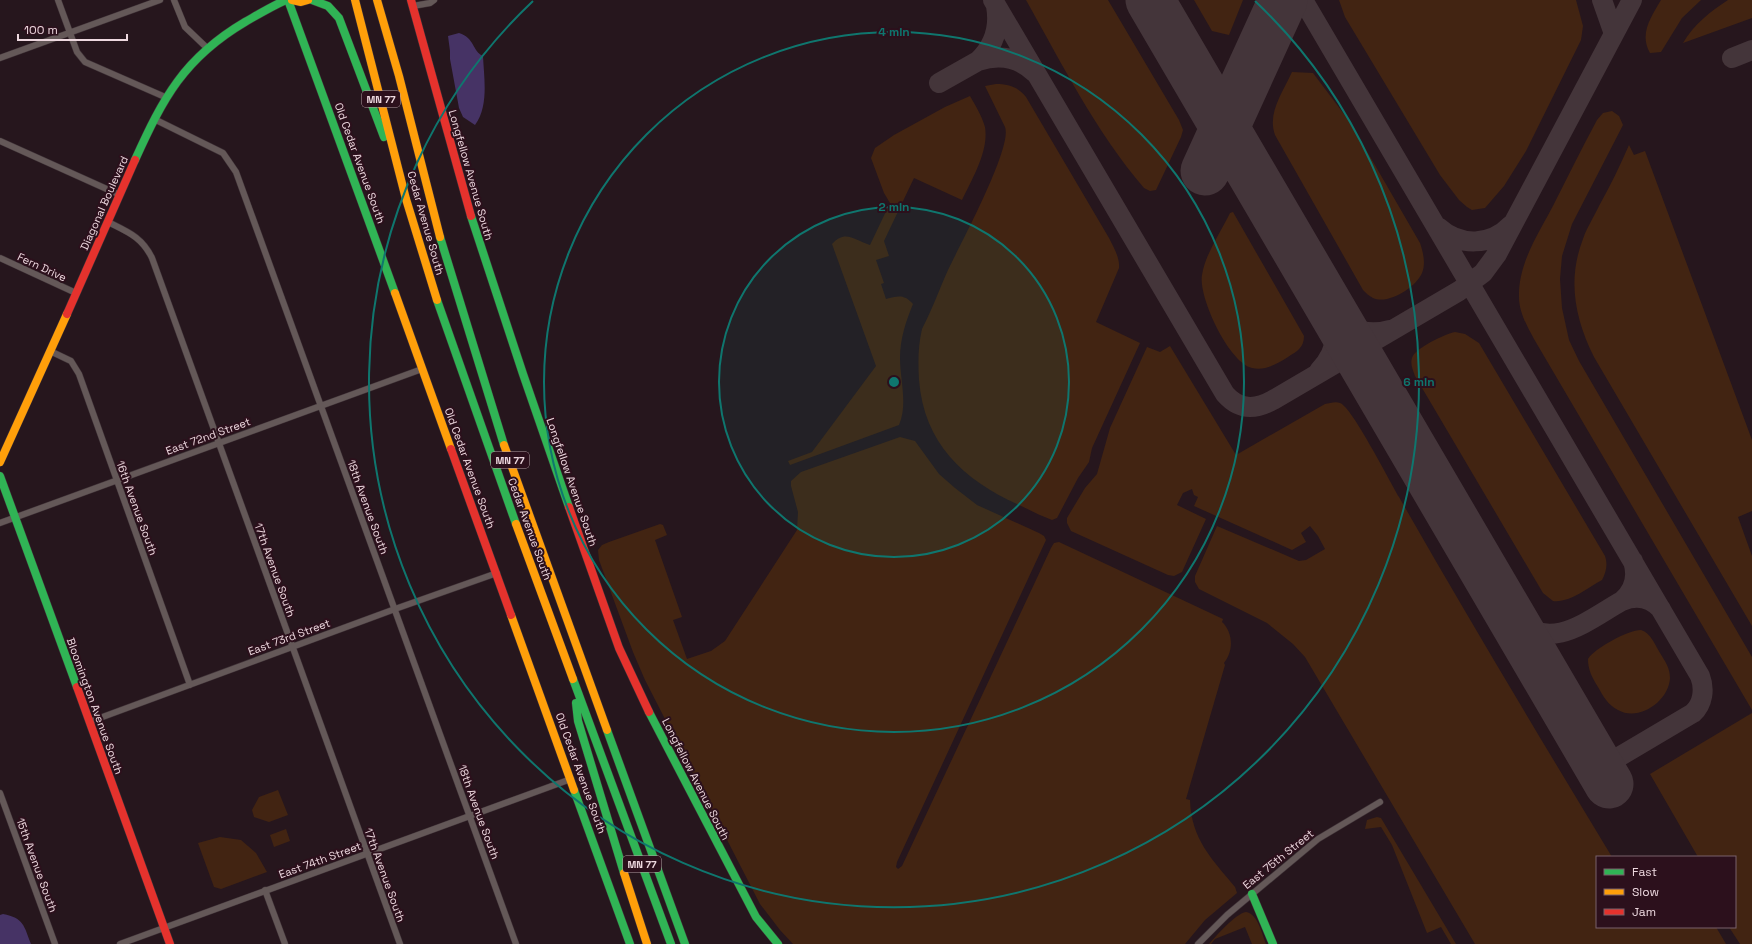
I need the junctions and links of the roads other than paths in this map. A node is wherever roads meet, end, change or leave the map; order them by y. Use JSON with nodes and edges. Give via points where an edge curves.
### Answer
{"nodes":[{"id":1,"x":58,"y":0,"type":"edge"},
{"id":2,"x":160,"y":0,"type":"edge"},
{"id":3,"x":174,"y":0,"type":"edge"},
{"id":4,"x":287,"y":0,"type":"edge"},
{"id":5,"x":292,"y":0,"type":"edge"},
{"id":6,"x":308,"y":0,"type":"edge"},
{"id":7,"x":312,"y":0,"type":"edge"},
{"id":8,"x":355,"y":0,"type":"edge"},
{"id":9,"x":377,"y":0,"type":"edge"},
{"id":10,"x":434,"y":0,"type":"edge"},
{"id":11,"x":414,"y":2,"type":"edge"},
{"id":12,"x":70,"y":32,"type":"junction"},
{"id":13,"x":206,"y":47,"type":"junction"},
{"id":14,"x":0,"y":58,"type":"edge"},
{"id":15,"x":165,"y":97,"type":"junction"},
{"id":16,"x":154,"y":119,"type":"junction"},
{"id":17,"x":0,"y":141,"type":"edge"},
{"id":18,"x":120,"y":195,"type":"junction"},
{"id":19,"x":406,"y":199,"type":"junction"},
{"id":20,"x":108,"y":222,"type":"junction"},
{"id":21,"x":0,"y":258,"type":"edge"},
{"id":22,"x":76,"y":294,"type":"junction"},
{"id":23,"x":50,"y":351,"type":"junction"},
{"id":24,"x":422,"y":369,"type":"junction"},
{"id":25,"x":320,"y":405,"type":"junction"},
{"id":26,"x":219,"y":442,"type":"junction"},
{"id":27,"x":0,"y":462,"type":"edge"},
{"id":28,"x":0,"y":476,"type":"edge"},
{"id":29,"x":116,"y":480,"type":"junction"},
{"id":30,"x":15,"y":517,"type":"junction"},
{"id":31,"x":0,"y":522,"type":"edge"},
{"id":32,"x":497,"y":573,"type":"junction"},
{"id":33,"x":395,"y":609,"type":"junction"},
{"id":34,"x":292,"y":646,"type":"junction"},
{"id":35,"x":190,"y":685,"type":"junction"},
{"id":36,"x":574,"y":685,"type":"junction"},
{"id":37,"x":89,"y":722,"type":"junction"},
{"id":38,"x":571,"y":779,"type":"junction"},
{"id":39,"x":0,"y":793,"type":"edge"},
{"id":40,"x":1380,"y":802,"type":"dead end"},
{"id":41,"x":469,"y":816,"type":"junction"},
{"id":42,"x":367,"y":854,"type":"junction"},
{"id":43,"x":265,"y":890,"type":"junction"},
{"id":44,"x":1252,"y":894,"type":"junction"},
{"id":45,"x":164,"y":928,"type":"junction"},
{"id":46,"x":54,"y":944,"type":"edge"},
{"id":47,"x":120,"y":944,"type":"edge"},
{"id":48,"x":170,"y":944,"type":"edge"},
{"id":49,"x":285,"y":944,"type":"edge"},
{"id":50,"x":400,"y":944,"type":"edge"},
{"id":51,"x":516,"y":944,"type":"edge"},
{"id":52,"x":630,"y":944,"type":"edge"},
{"id":53,"x":647,"y":944,"type":"edge"},
{"id":54,"x":671,"y":944,"type":"edge"},
{"id":55,"x":685,"y":944,"type":"edge"},
{"id":56,"x":778,"y":944,"type":"edge"},
{"id":57,"x":1198,"y":944,"type":"edge"},
{"id":58,"x":1273,"y":944,"type":"edge"}],
"edges":[{"from":1,"to":12,"type":"street"},
{"from":2,"to":12,"type":"street"},
{"from":3,"to":13,"type":"street","via":[[185,27]]},
{"from":4,"to":13,"type":"main road","name":"Diagonal Boulevard","via":[[229,31]]},
{"from":4,"to":24,"type":"main road","name":"Old Cedar Avenue South"},
{"from":5,"to":6,"type":"main road"},
{"from":7,"to":19,"type":"main road","via":[[318,0],[331,7],[339,18]]},
{"from":8,"to":19,"type":"main road","name":"Cedar Avenue South","number":"MN 77"},
{"from":9,"to":55,"type":"main road","name":"Cedar Avenue South","number":"MN 77","via":[[399,76],[424,183],[507,453]]},
{"from":10,"to":11,"type":"street","via":[[430,3]]},
{"from":11,"to":56,"type":"main road","name":"Longfellow Avenue South","via":[[466,200],[522,374],[627,667],[743,895]]},
{"from":12,"to":14,"type":"street"},
{"from":12,"to":15,"type":"street","via":[[77,52],[85,62]]},
{"from":13,"to":15,"type":"main road","name":"Diagonal Boulevard"},
{"from":15,"to":16,"type":"main road","name":"Diagonal Boulevard"},
{"from":16,"to":18,"type":"main road","name":"Diagonal Boulevard"},
{"from":16,"to":25,"type":"street","name":"18th Avenue South","via":[[213,146],[231,161]]},
{"from":17,"to":18,"type":"street"},
{"from":18,"to":20,"type":"main road","name":"Diagonal Boulevard"},
{"from":19,"to":36,"type":"main road","name":"Cedar Avenue South","number":"MN 77","via":[[457,360]]},
{"from":20,"to":22,"type":"main road","name":"Diagonal Boulevard"},
{"from":20,"to":26,"type":"street","name":"17th Avenue South","via":[[140,239],[147,248]]},
{"from":21,"to":22,"type":"street","name":"Fern Drive"},
{"from":22,"to":23,"type":"main road","name":"Diagonal Boulevard"},
{"from":23,"to":27,"type":"main road","name":"Diagonal Boulevard"},
{"from":23,"to":29,"type":"street","name":"16th Avenue South","via":[[71,361],[79,374]]},
{"from":24,"to":25,"type":"street","name":"East 72nd Street"},
{"from":24,"to":32,"type":"main road","name":"Old Cedar Avenue South"},
{"from":25,"to":26,"type":"street","name":"East 72nd Street"},
{"from":25,"to":33,"type":"street","name":"18th Avenue South"},
{"from":26,"to":29,"type":"street","name":"East 72nd Street"},
{"from":26,"to":34,"type":"street","name":"17th Avenue South"},
{"from":28,"to":30,"type":"main road","name":"Bloomington Avenue South"},
{"from":29,"to":30,"type":"street","name":"East 72nd Street"},
{"from":29,"to":35,"type":"street","name":"16th Avenue South"},
{"from":30,"to":31,"type":"street","name":"East 72nd Street"},
{"from":30,"to":37,"type":"main road","name":"Bloomington Avenue South"},
{"from":32,"to":33,"type":"street","name":"East 73rd Street"},
{"from":32,"to":38,"type":"main road","name":"Old Cedar Avenue South"},
{"from":33,"to":34,"type":"street","name":"East 73rd Street"},
{"from":33,"to":41,"type":"street","name":"18th Avenue South"},
{"from":34,"to":35,"type":"street","name":"East 73rd Street"},
{"from":34,"to":42,"type":"street","name":"17th Avenue South"},
{"from":35,"to":37,"type":"street","name":"East 73rd Street"},
{"from":36,"to":53,"type":"main road","via":[[578,721]]},
{"from":36,"to":54,"type":"main road","name":"Cedar Avenue South","number":"MN 77"},
{"from":37,"to":45,"type":"main road","name":"Bloomington Avenue South"},
{"from":38,"to":41,"type":"street","name":"East 74th Street"},
{"from":38,"to":52,"type":"main road","name":"Old Cedar Avenue South"},
{"from":39,"to":46,"type":"street","name":"15th Avenue South"},
{"from":40,"to":44,"type":"street","name":"East 75th Street","via":[[1323,836]]},
{"from":41,"to":42,"type":"street","name":"East 74th Street"},
{"from":41,"to":51,"type":"street","name":"18th Avenue South"},
{"from":42,"to":43,"type":"street","name":"East 74th Street"},
{"from":42,"to":50,"type":"street","name":"17th Avenue South"},
{"from":43,"to":45,"type":"street","name":"East 74th Street"},
{"from":43,"to":49,"type":"street"},
{"from":44,"to":57,"type":"street","name":"East 75th Street","via":[[1214,925]]},
{"from":44,"to":58,"type":"main road"},
{"from":45,"to":47,"type":"street","name":"East 74th Street"},
{"from":45,"to":48,"type":"main road","name":"Bloomington Avenue South"}]}
